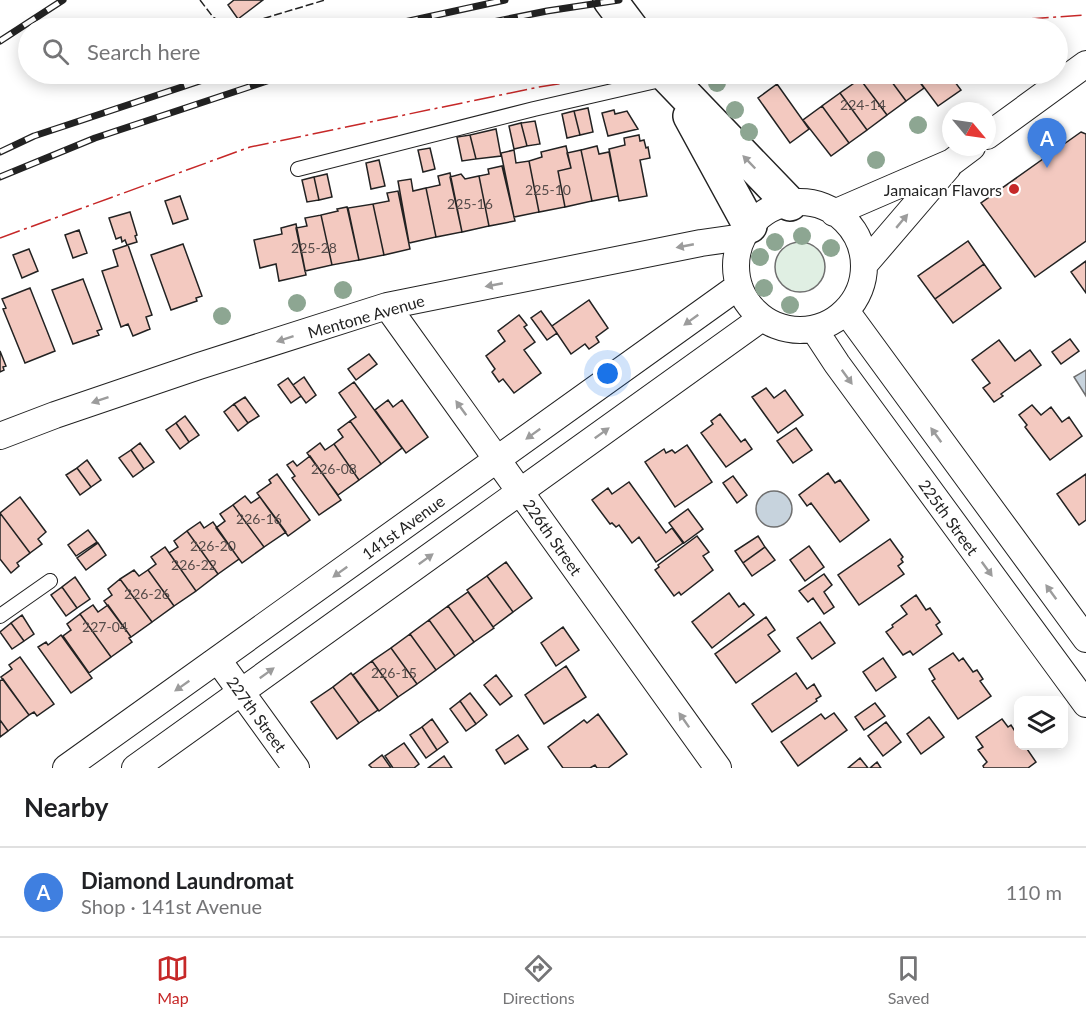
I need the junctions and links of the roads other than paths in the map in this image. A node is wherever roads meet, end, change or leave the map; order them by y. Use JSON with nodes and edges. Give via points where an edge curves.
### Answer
{"nodes":[{"id":1,"x":610,"y":0,"type":"edge"},
{"id":2,"x":624,"y":18,"type":"edge"},
{"id":3,"x":1086,"y":64,"type":"edge"},
{"id":4,"x":1068,"y":77,"type":"edge"},
{"id":5,"x":635,"y":84,"type":"edge"},
{"id":6,"x":671,"y":84,"type":"edge"},
{"id":7,"x":675,"y":84,"type":"edge"},
{"id":8,"x":1058,"y":84,"type":"edge"},
{"id":9,"x":996,"y":129,"type":"edge"},
{"id":10,"x":960,"y":156,"type":"edge"},
{"id":11,"x":952,"y":162,"type":"junction"},
{"id":12,"x":298,"y":169,"type":"dead end"},
{"id":13,"x":790,"y":204,"type":"junction"},
{"id":14,"x":834,"y":213,"type":"junction"},
{"id":15,"x":747,"y":232,"type":"junction"},
{"id":16,"x":864,"y":265,"type":"junction"},
{"id":17,"x":739,"y":286,"type":"junction"},
{"id":18,"x":387,"y":306,"type":"junction"},
{"id":19,"x":846,"y":311,"type":"junction"},
{"id":20,"x":762,"y":318,"type":"junction"},
{"id":21,"x":814,"y":329,"type":"junction"},
{"id":22,"x":0,"y":436,"type":"edge"},
{"id":23,"x":498,"y":459,"type":"junction"},
{"id":24,"x":521,"y":491,"type":"junction"},
{"id":25,"x":50,"y":581,"type":"dead end"},
{"id":26,"x":0,"y":616,"type":"edge"},
{"id":27,"x":1086,"y":639,"type":"edge"},
{"id":28,"x":218,"y":660,"type":"junction"},
{"id":29,"x":241,"y":692,"type":"junction"},
{"id":30,"x":1086,"y":704,"type":"edge"},
{"id":31,"x":66,"y":768,"type":"edge"},
{"id":32,"x":135,"y":768,"type":"edge"},
{"id":33,"x":296,"y":768,"type":"edge"},
{"id":34,"x":718,"y":768,"type":"edge"}],
"edges":[{"from":1,"to":2,"type":"street"},
{"from":3,"to":4,"type":"street"},
{"from":5,"to":12,"type":"lane"},
{"from":6,"to":15,"type":"street"},
{"from":13,"to":7,"type":"street","one_way":true},
{"from":8,"to":9,"type":"street"},
{"from":10,"to":11,"type":"street"},
{"from":11,"to":14,"type":"street"},
{"from":16,"to":11,"type":"street","one_way":true},
{"from":13,"to":14,"type":"street","via":[[812,204]]},
{"from":13,"to":15,"type":"street","via":[[764,213]]},
{"from":14,"to":16,"type":"street","via":[[854,232]]},
{"from":15,"to":17,"type":"street","via":[[737,252]]},
{"from":15,"to":18,"type":"street","name":"Mentone Avenue","one_way":true},
{"from":16,"to":19,"type":"street","via":[[862,282]]},
{"from":17,"to":20,"type":"street","via":[[744,299]]},
{"from":17,"to":23,"type":"street","name":"141st Avenue","one_way":true},
{"from":18,"to":22,"type":"street","name":"Mentone Avenue","one_way":true},
{"from":23,"to":18,"type":"street","name":"226th Street","one_way":true},
{"from":19,"to":21,"type":"street"},
{"from":27,"to":19,"type":"street","one_way":true},
{"from":20,"to":21,"type":"street","via":[[782,328]]},
{"from":24,"to":20,"type":"street","one_way":true},
{"from":21,"to":30,"type":"street","name":"225th Street","one_way":true},
{"from":23,"to":24,"type":"street","name":"226th Street"},
{"from":23,"to":28,"type":"street","name":"141st Avenue","one_way":true},
{"from":29,"to":24,"type":"street","one_way":true},
{"from":34,"to":24,"type":"street","name":"226th Street","one_way":true},
{"from":25,"to":26,"type":"lane"},
{"from":28,"to":29,"type":"street","name":"227th Street"},
{"from":28,"to":31,"type":"street","name":"141st Avenue","one_way":true},
{"from":29,"to":32,"type":"street"},
{"from":29,"to":33,"type":"street","name":"227th Street"}]}
